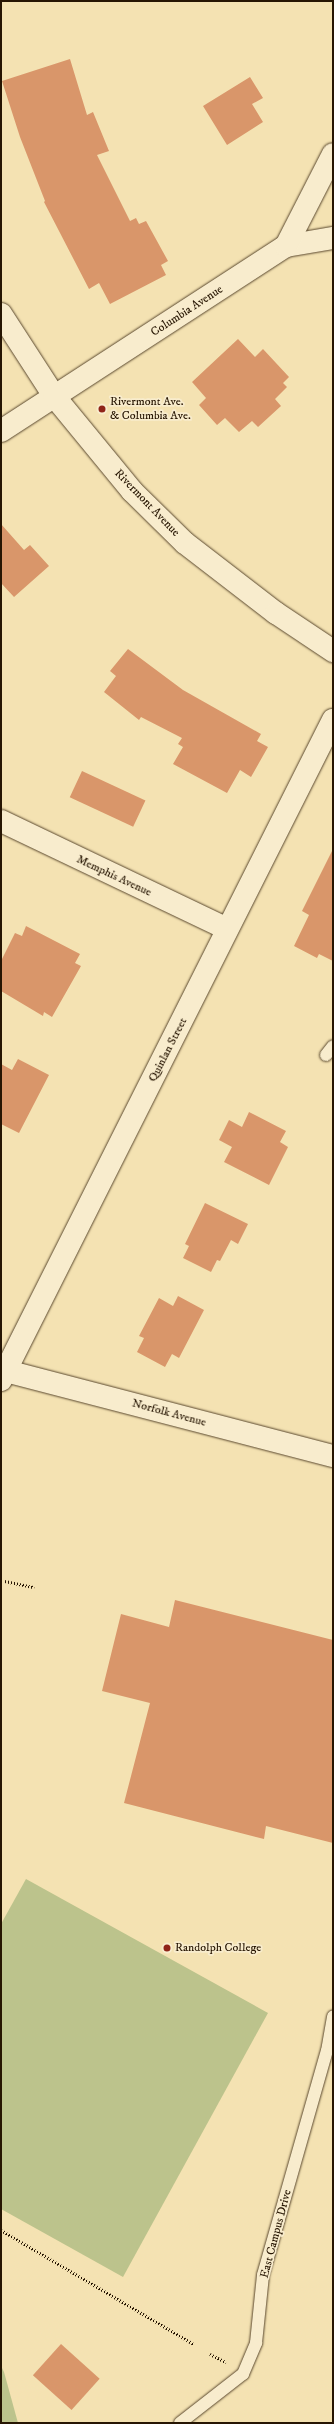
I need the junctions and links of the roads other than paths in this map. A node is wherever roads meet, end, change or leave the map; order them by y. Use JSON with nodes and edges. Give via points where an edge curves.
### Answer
{"nodes":[{"id":1,"x":333,"y":154,"type":"edge"},
{"id":2,"x":333,"y":238,"type":"edge"},
{"id":3,"x":286,"y":246,"type":"junction"},
{"id":4,"x":1,"y":314,"type":"edge"},
{"id":5,"x":54,"y":396,"type":"junction"},
{"id":6,"x":1,"y":431,"type":"edge"},
{"id":7,"x":333,"y":651,"type":"edge"},
{"id":8,"x":333,"y":720,"type":"edge"},
{"id":9,"x":1,"y":821,"type":"edge"},
{"id":10,"x":227,"y":929,"type":"junction"},
{"id":11,"x":3,"y":1375,"type":"edge"},
{"id":12,"x":333,"y":1456,"type":"edge"},
{"id":13,"x":333,"y":2017,"type":"edge"},
{"id":14,"x":180,"y":2423,"type":"edge"}],
"edges":[{"from":1,"to":3,"type":"street"},
{"from":2,"to":3,"type":"street"},
{"from":3,"to":5,"type":"street","name":"Columbia Avenue"},
{"from":4,"to":5,"type":"street","name":"Rivermont Avenue"},
{"from":5,"to":6,"type":"street","name":"Columbia Avenue"},
{"from":5,"to":7,"type":"street","name":"Rivermont Avenue","via":[[132,491],[185,543],[276,612]]},
{"from":8,"to":10,"type":"street","name":"Quinlan Street"},
{"from":9,"to":10,"type":"street","name":"Memphis Avenue"},
{"from":10,"to":11,"type":"street","name":"Quinlan Street"},
{"from":11,"to":12,"type":"street","name":"Norfolk Avenue"},
{"from":13,"to":14,"type":"lane","name":"East Campus Drive","via":[[327,2051],[264,2275],[256,2343],[243,2374]]}]}
